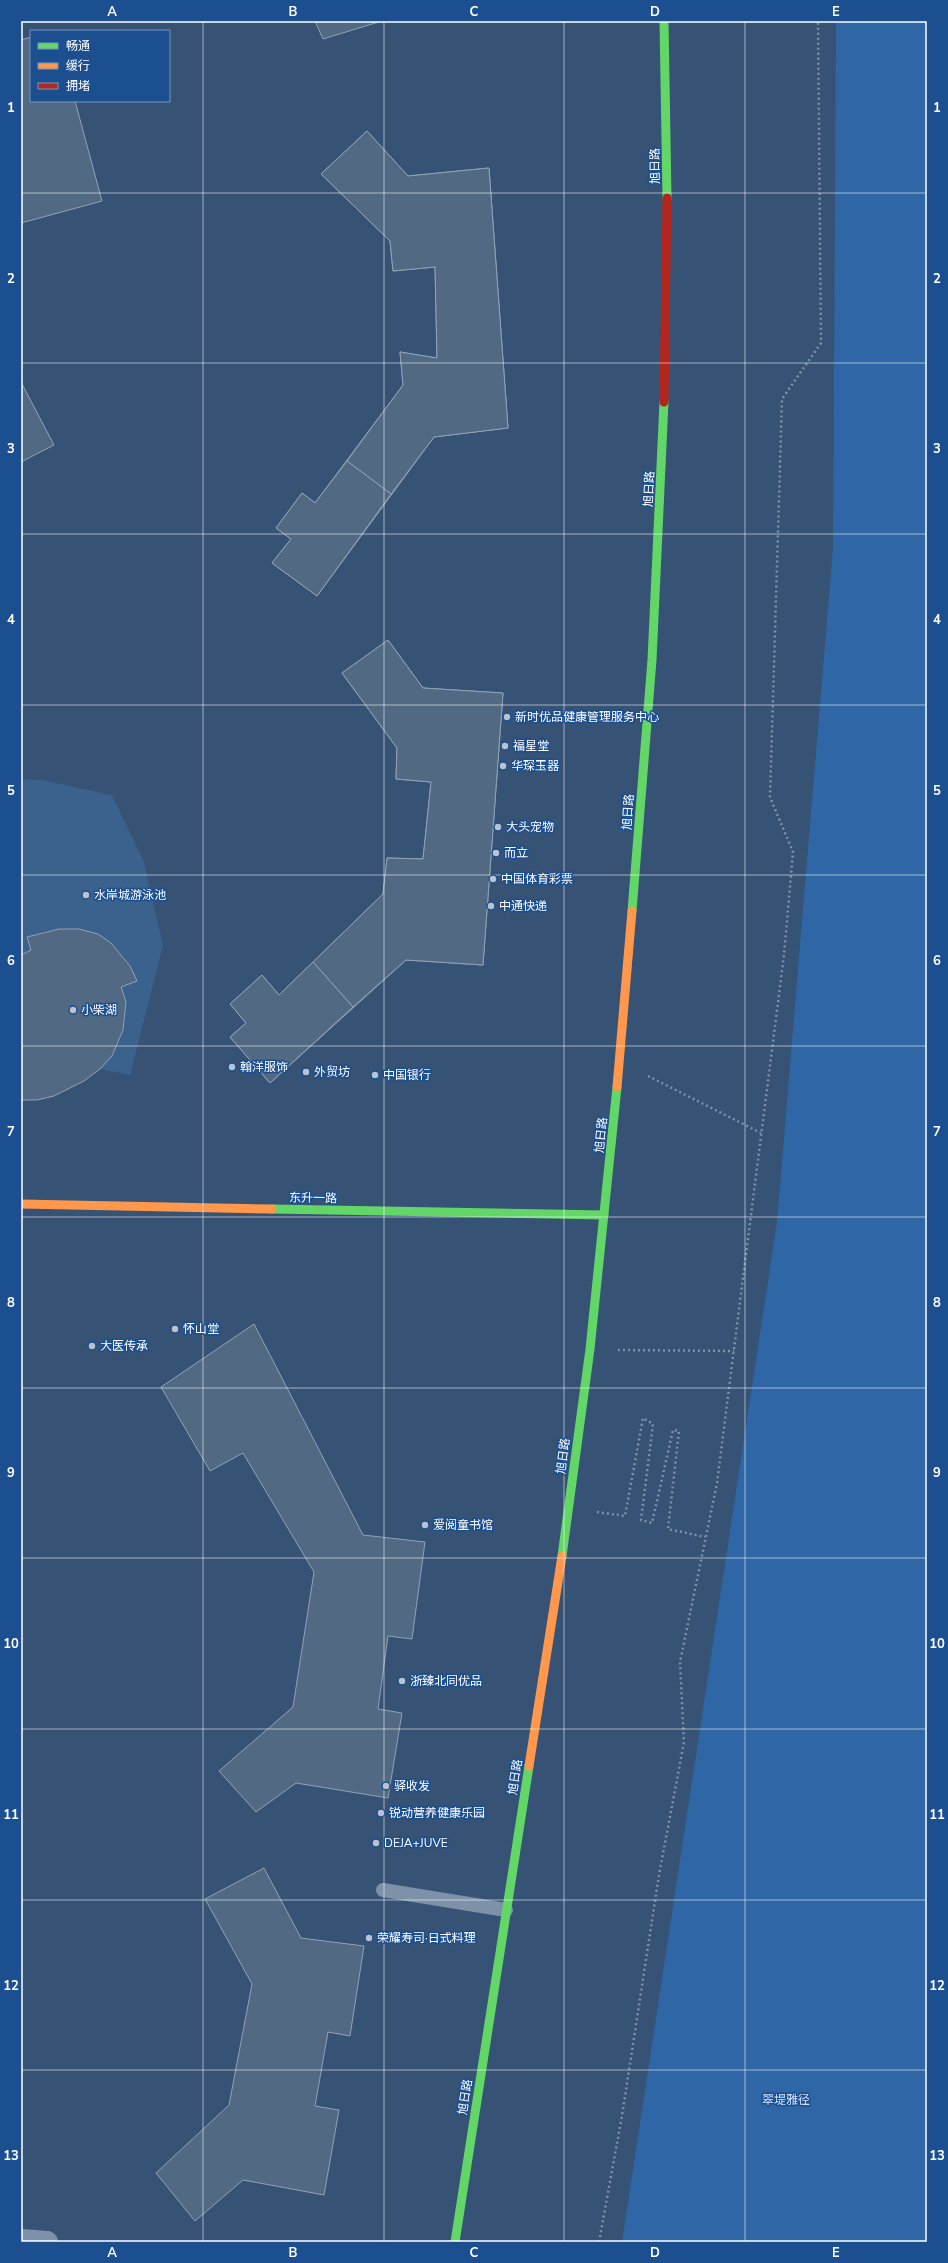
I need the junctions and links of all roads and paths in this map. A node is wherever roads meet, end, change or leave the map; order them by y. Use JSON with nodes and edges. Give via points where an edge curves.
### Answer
{"nodes":[{"id":1,"x":664,"y":21,"type":"edge"},
{"id":2,"x":818,"y":21,"type":"edge"},
{"id":3,"x":620,"y":1062,"type":"junction"},
{"id":4,"x":761,"y":1133,"type":"junction"},
{"id":5,"x":21,"y":1204,"type":"edge"},
{"id":6,"x":604,"y":1215,"type":"junction"},
{"id":7,"x":590,"y":1349,"type":"junction"},
{"id":8,"x":734,"y":1351,"type":"junction"},
{"id":9,"x":568,"y":1508,"type":"junction"},
{"id":10,"x":705,"y":1537,"type":"junction"},
{"id":11,"x":383,"y":1890,"type":"dead end"},
{"id":12,"x":506,"y":1910,"type":"junction"},
{"id":13,"x":21,"y":2240,"type":"edge"},
{"id":14,"x":47,"y":2242,"type":"edge"},
{"id":15,"x":455,"y":2242,"type":"edge"},
{"id":16,"x":599,"y":2242,"type":"edge"}],
"edges":[{"from":1,"to":3,"type":"main road","name":"旭日路","via":[[667,205],[663,433],[652,660]]},
{"from":2,"to":4,"type":"path","via":[[821,343],[782,399],[770,797],[793,852],[784,955]]},
{"from":3,"to":4,"type":"path"},
{"from":3,"to":6,"type":"main road","name":"旭日路"},
{"from":4,"to":8,"type":"path"},
{"from":5,"to":6,"type":"main road","name":"东升一路"},
{"from":6,"to":7,"type":"main road","name":"旭日路"},
{"from":7,"to":8,"type":"path"},
{"from":7,"to":9,"type":"main road","name":"旭日路"},
{"from":8,"to":10,"type":"path","via":[[716,1483]]},
{"from":9,"to":10,"type":"path","via":[[625,1516],[643,1418],[653,1424],[641,1520],[652,1523],[673,1430],[678,1431],[668,1529]]},
{"from":9,"to":12,"type":"main road","name":"旭日路"},
{"from":10,"to":16,"type":"path","via":[[680,1662],[684,1742],[659,1875],[622,2116]]},
{"from":11,"to":12,"type":"lane"},
{"from":12,"to":15,"type":"main road","name":"旭日路"},
{"from":13,"to":14,"type":"street"}]}
